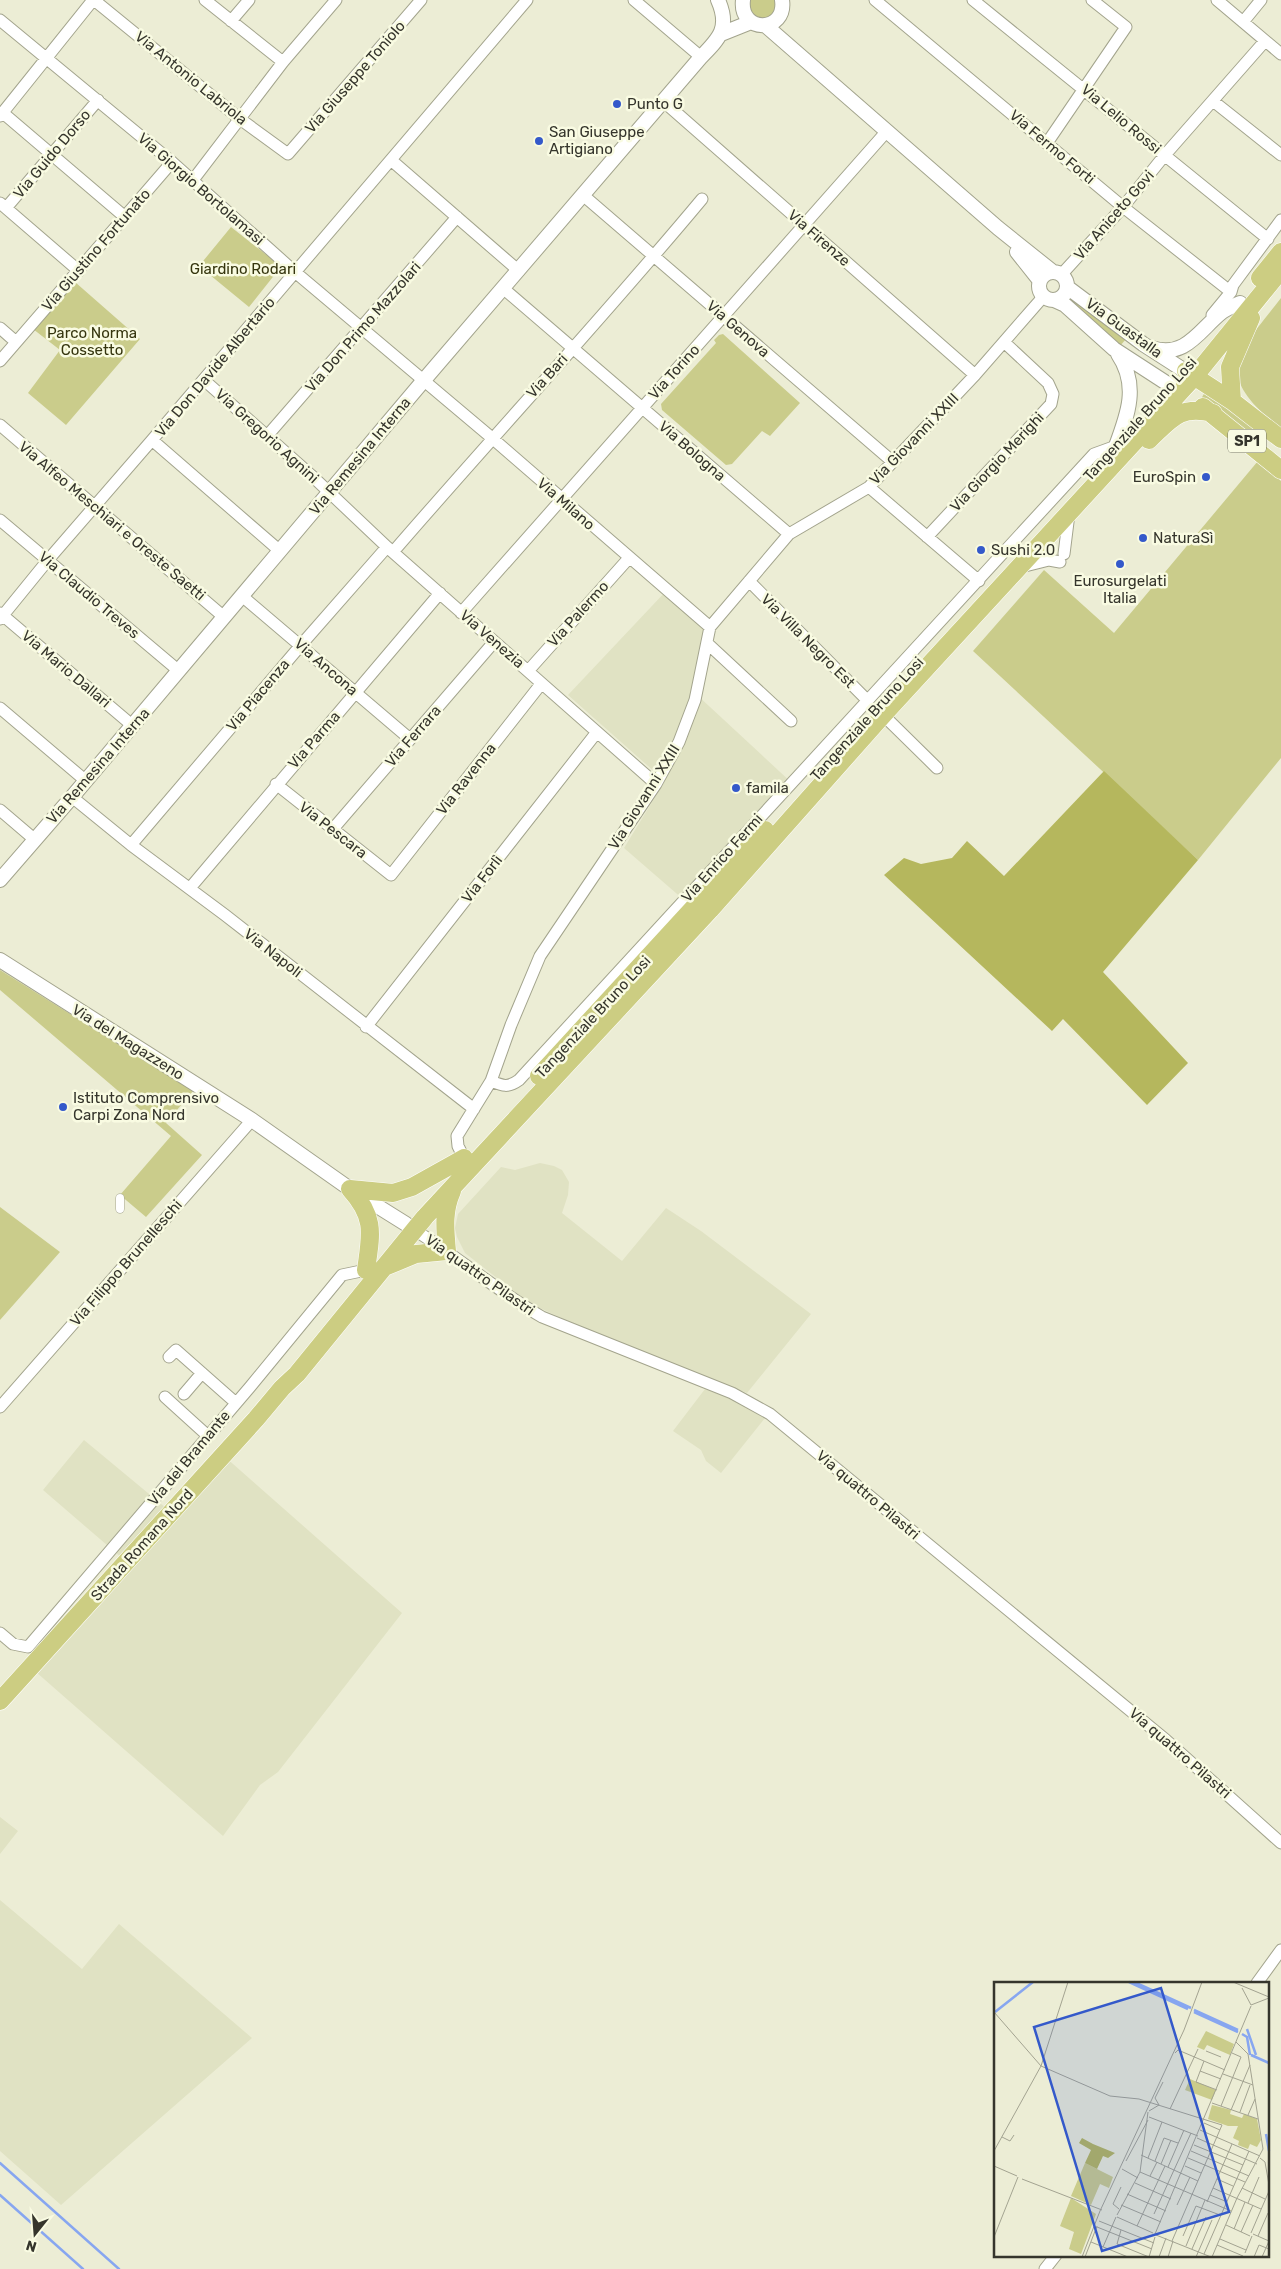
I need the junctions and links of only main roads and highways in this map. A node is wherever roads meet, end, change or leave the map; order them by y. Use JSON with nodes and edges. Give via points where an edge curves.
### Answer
{"nodes":[{"id":1,"x":1281,"y":252,"type":"edge"},
{"id":2,"x":1281,"y":270,"type":"edge"},
{"id":3,"x":1260,"y":297,"type":"junction"},
{"id":4,"x":1189,"y":374,"type":"junction"},
{"id":5,"x":1175,"y":389,"type":"junction"},
{"id":6,"x":1232,"y":401,"type":"junction"},
{"id":7,"x":1213,"y":413,"type":"junction"},
{"id":8,"x":1277,"y":436,"type":"edge"},
{"id":9,"x":1258,"y":451,"type":"junction"},
{"id":10,"x":1281,"y":470,"type":"edge"},
{"id":11,"x":1094,"y":486,"type":"junction"},
{"id":12,"x":876,"y":708,"type":"junction"},
{"id":13,"x":464,"y":1158,"type":"junction"},
{"id":14,"x":456,"y":1182,"type":"junction"},
{"id":15,"x":410,"y":1227,"type":"junction"},
{"id":16,"x":374,"y":1269,"type":"junction"},
{"id":17,"x":0,"y":1701,"type":"edge"}],
"edges":[{"from":1,"to":4,"type":"main road","name":"Tangenziale Bruno Losi","via":[[1236,298]]},
{"from":2,"to":3,"type":"main road","name":"Tangenziale Bruno Losi"},
{"from":3,"to":4,"type":"main road","name":"Tangenziale Bruno Losi"},
{"from":3,"to":6,"type":"main road","via":[[1230,367]]},
{"from":4,"to":5,"type":"main road","name":"Tangenziale Bruno Losi"},
{"from":4,"to":6,"type":"main road","name":"Via Guastalla","number":"SP1"},
{"from":5,"to":7,"type":"main road","name":"Via Guastalla","number":"SP1"},
{"from":5,"to":11,"type":"main road","name":"Tangenziale Bruno Losi"},
{"from":5,"to":12,"type":"main road","name":"Tangenziale Bruno Losi","via":[[1116,446]]},
{"from":6,"to":8,"type":"main road","name":"Via Guastalla","number":"SP1"},
{"from":7,"to":9,"type":"main road","name":"Via Guastalla","number":"SP1"},
{"from":7,"to":11,"type":"main road","via":[[1196,409],[1178,415],[1121,468]]},
{"from":8,"to":9,"type":"main road"},
{"from":9,"to":10,"type":"main road","name":"Via Guastalla","number":"SP1"},
{"from":11,"to":12,"type":"main road","name":"Tangenziale Bruno Losi","via":[[1020,567]]},
{"from":12,"to":13,"type":"main road","name":"Tangenziale Bruno Losi"},
{"from":12,"to":14,"type":"main road","name":"Tangenziale Bruno Losi","via":[[710,910]]},
{"from":13,"to":15,"type":"main road","name":"Tangenziale Bruno Losi"},
{"from":13,"to":16,"type":"main road","via":[[412,1188],[393,1193],[350,1189],[363,1203],[369,1217]]},
{"from":14,"to":15,"type":"main road","name":"Tangenziale Bruno Losi"},
{"from":14,"to":16,"type":"main road","via":[[445,1214],[448,1251],[416,1254]]},
{"from":15,"to":16,"type":"main road","name":"Strada Romana Nord"},
{"from":16,"to":17,"type":"main road","name":"Strada Romana Nord","via":[[282,1388]]}]}
